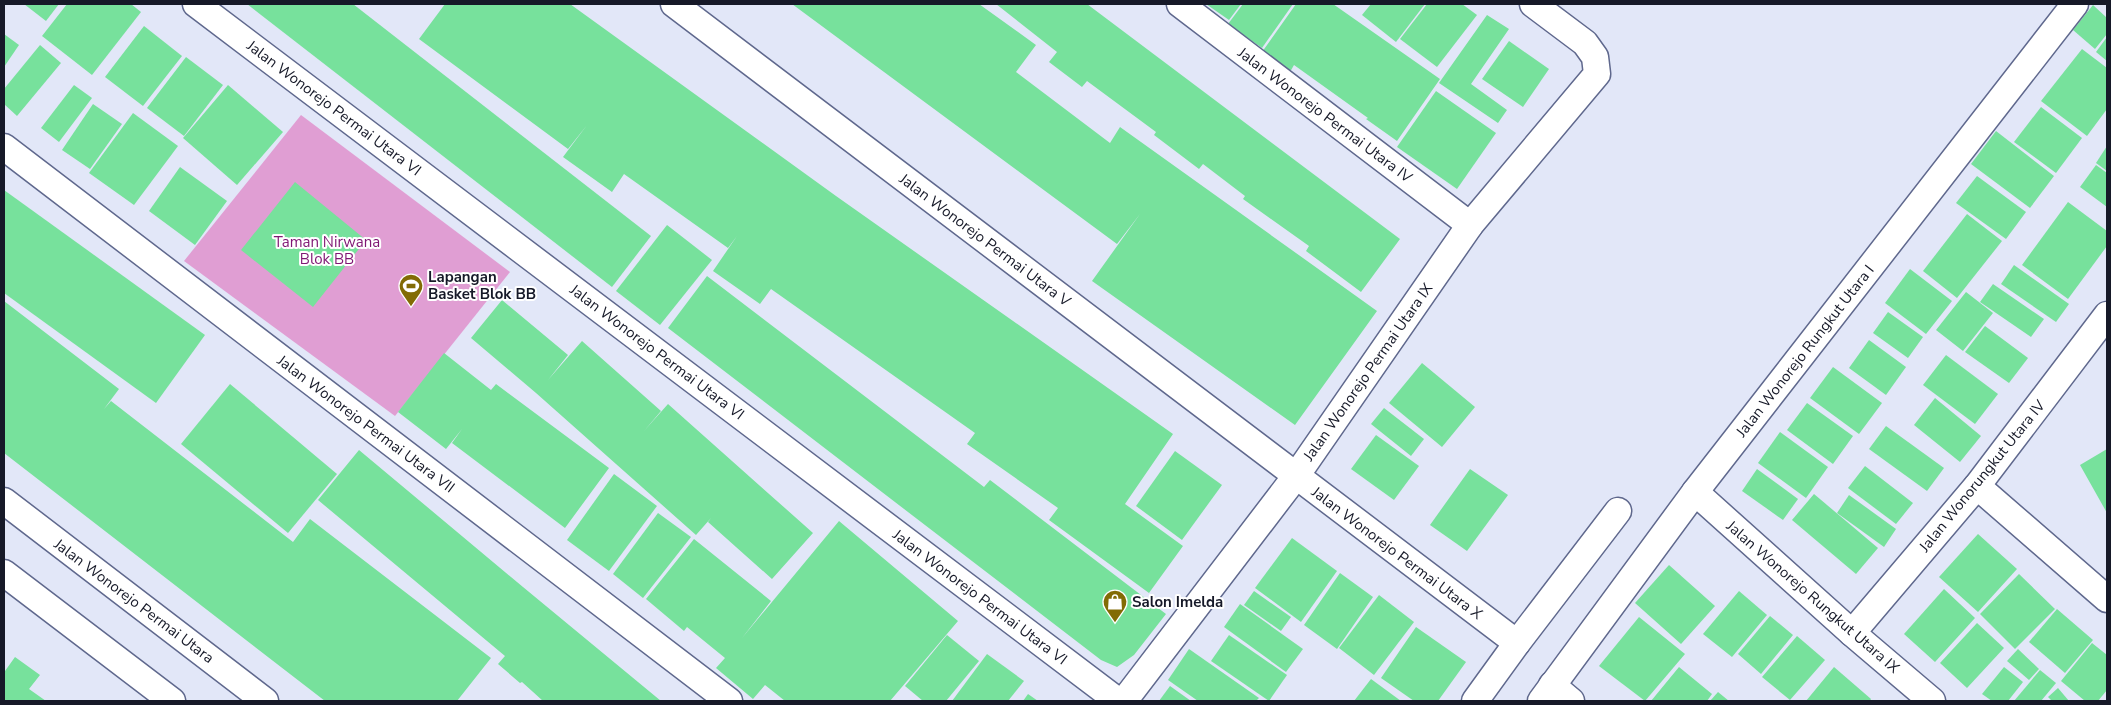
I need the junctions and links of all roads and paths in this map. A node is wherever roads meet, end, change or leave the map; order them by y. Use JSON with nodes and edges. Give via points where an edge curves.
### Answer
{"nodes":[{"id":1,"x":196,"y":4,"type":"edge"},
{"id":2,"x":674,"y":4,"type":"edge"},
{"id":3,"x":1180,"y":4,"type":"edge"},
{"id":4,"x":1532,"y":4,"type":"edge"},
{"id":5,"x":2075,"y":4,"type":"edge"},
{"id":6,"x":4,"y":147,"type":"edge"},
{"id":7,"x":1470,"y":226,"type":"junction"},
{"id":8,"x":2107,"y":317,"type":"edge"},
{"id":9,"x":1296,"y":476,"type":"junction"},
{"id":10,"x":1977,"y":486,"type":"junction"},
{"id":11,"x":1695,"y":492,"type":"junction"},
{"id":12,"x":4,"y":501,"type":"edge"},
{"id":13,"x":1618,"y":511,"type":"dead end"},
{"id":14,"x":4,"y":573,"type":"edge"},
{"id":15,"x":2107,"y":599,"type":"edge"},
{"id":16,"x":1852,"y":633,"type":"junction"},
{"id":17,"x":1508,"y":636,"type":"junction"},
{"id":18,"x":1555,"y":696,"type":"edge"},
{"id":19,"x":172,"y":701,"type":"edge"},
{"id":20,"x":265,"y":701,"type":"edge"},
{"id":21,"x":729,"y":701,"type":"edge"},
{"id":22,"x":1118,"y":701,"type":"edge"},
{"id":23,"x":1124,"y":701,"type":"edge"},
{"id":24,"x":1475,"y":701,"type":"edge"},
{"id":25,"x":1932,"y":701,"type":"edge"}],
"edges":[{"from":1,"to":22,"type":"street","name":"Jalan Wonorejo Permai Utara VI"},
{"from":2,"to":9,"type":"street","name":"Jalan Wonorejo Permai Utara V"},
{"from":3,"to":7,"type":"street","name":"Jalan Wonorejo Permai Utara IV"},
{"from":4,"to":7,"type":"street","name":"Jalan Wonorejo Permai Utara IX","via":[[1585,43],[1595,58],[1597,74]]},
{"from":5,"to":11,"type":"street","name":"Jalan Wonorejo Rungkut Utara I"},
{"from":6,"to":21,"type":"street","name":"Jalan Wonorejo Permai Utara VII"},
{"from":7,"to":9,"type":"street","name":"Jalan Wonorejo Permai Utara IX"},
{"from":8,"to":10,"type":"street","name":"Jalan Wonorungkut Utara IV"},
{"from":9,"to":17,"type":"street","name":"Jalan Wonorejo Permai Utara X"},
{"from":9,"to":23,"type":"street","name":"Jalan Wonorejo Permai Utara IX"},
{"from":10,"to":15,"type":"street"},
{"from":10,"to":16,"type":"street","name":"Jalan Wonorungkut Utara IV"},
{"from":11,"to":16,"type":"street","name":"Jalan Wonorejo Rungkut Utara IX"},
{"from":11,"to":18,"type":"street","name":"Jalan Wonorejo Rungkut Utara I"},
{"from":12,"to":20,"type":"street","name":"Jalan Wonorejo Permai Utara"},
{"from":13,"to":17,"type":"street"},
{"from":14,"to":19,"type":"street"},
{"from":16,"to":25,"type":"street","name":"Jalan Wonorejo Rungkut Utara IX"},
{"from":17,"to":24,"type":"street"}]}
